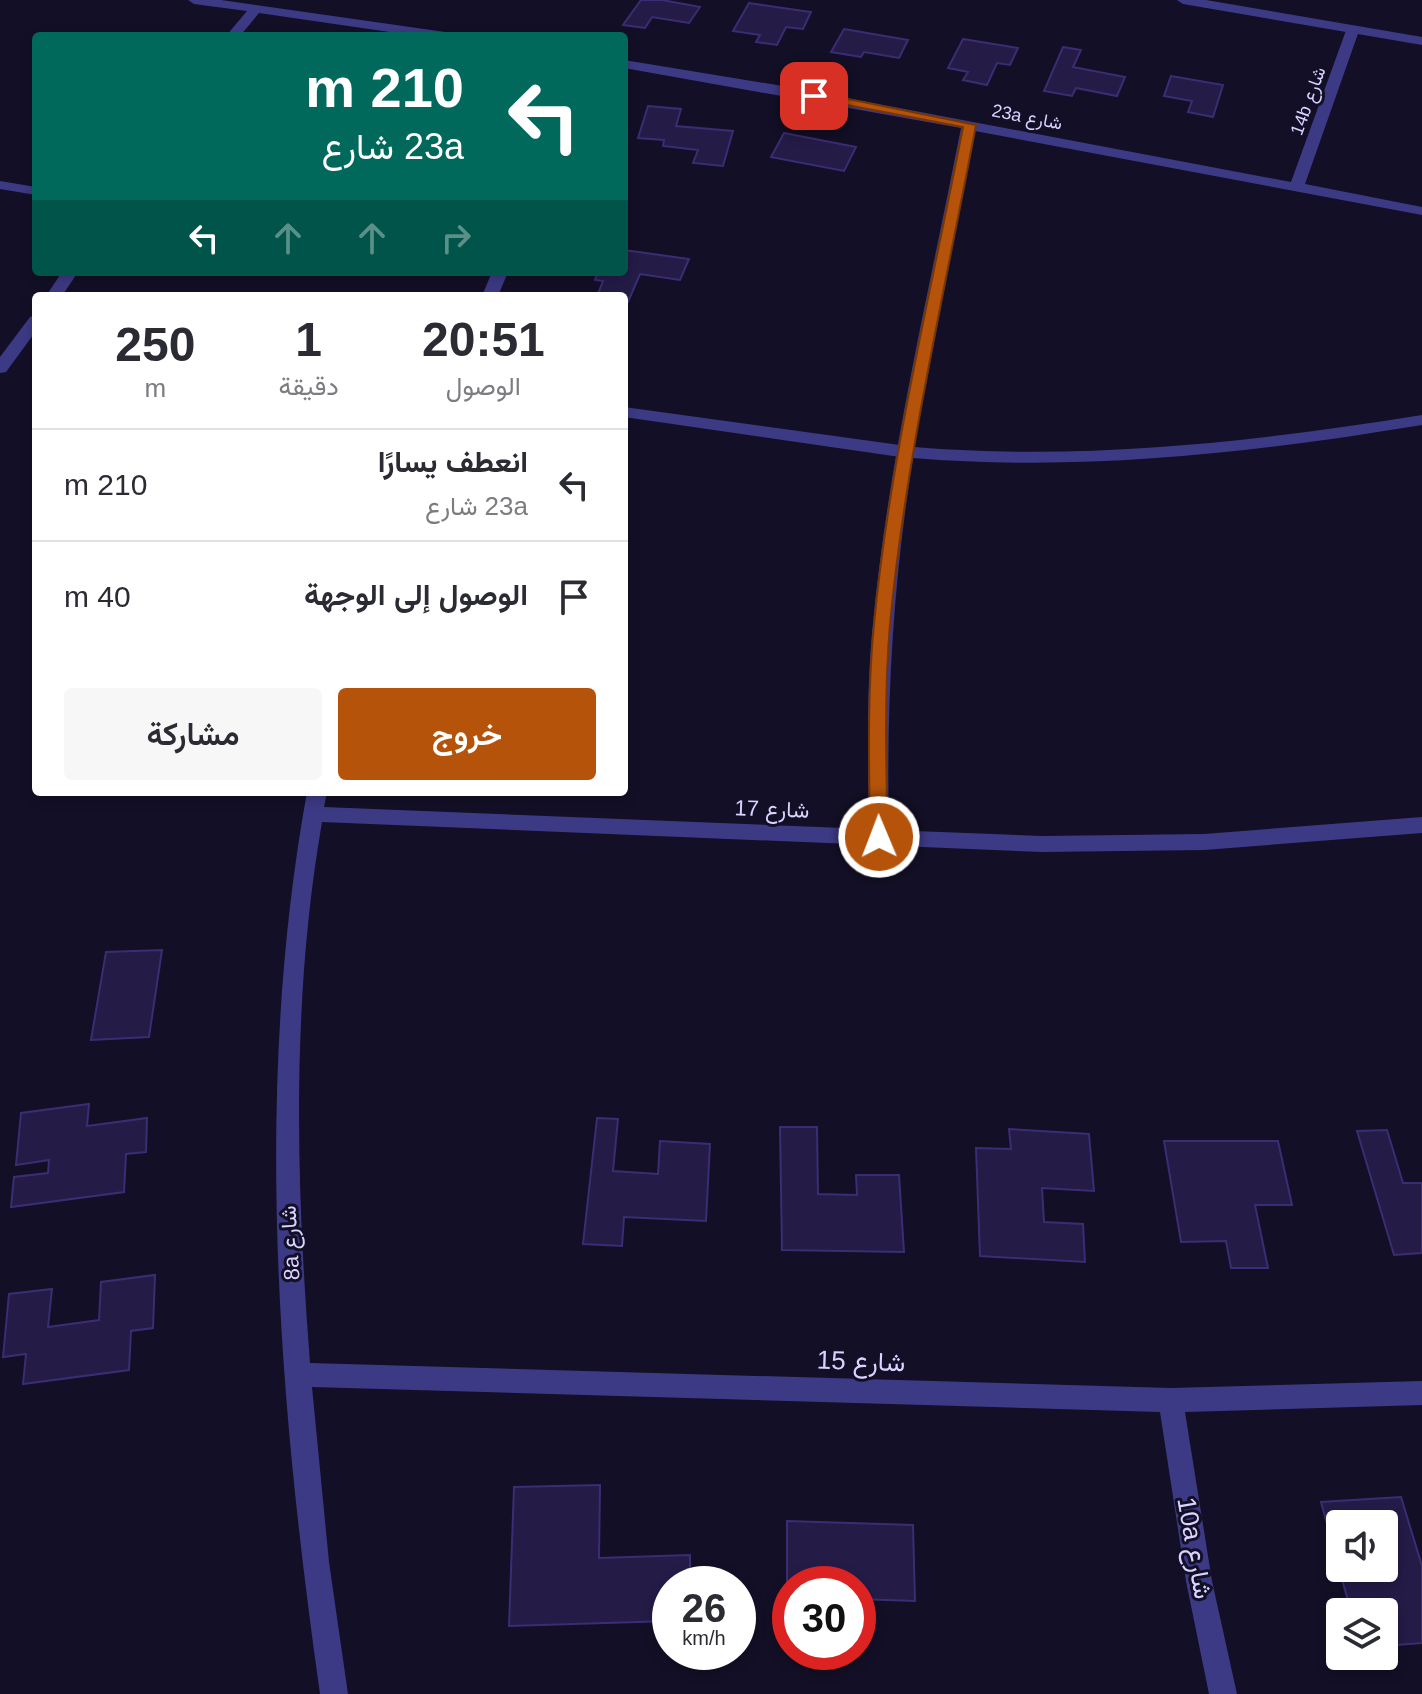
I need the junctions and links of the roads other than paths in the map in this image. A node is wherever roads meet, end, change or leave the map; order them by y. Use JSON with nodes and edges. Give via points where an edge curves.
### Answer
{"nodes":[{"id":1,"x":194,"y":0,"type":"edge"},
{"id":2,"x":1183,"y":0,"type":"edge"},
{"id":3,"x":256,"y":9,"type":"junction"},
{"id":4,"x":1353,"y":28,"type":"junction"},
{"id":5,"x":236,"y":32,"type":"edge"},
{"id":6,"x":417,"y":32,"type":"edge"},
{"id":7,"x":1422,"y":41,"type":"edge"},
{"id":8,"x":628,"y":65,"type":"edge"},
{"id":9,"x":969,"y":125,"type":"junction"},
{"id":10,"x":0,"y":185,"type":"edge"},
{"id":11,"x":1297,"y":186,"type":"junction"},
{"id":12,"x":32,"y":190,"type":"edge"},
{"id":13,"x":1422,"y":211,"type":"edge"},
{"id":14,"x":32,"y":325,"type":"edge"},
{"id":15,"x":0,"y":368,"type":"edge"},
{"id":16,"x":628,"y":413,"type":"edge"},
{"id":17,"x":1422,"y":420,"type":"edge"},
{"id":18,"x":907,"y":452,"type":"junction"},
{"id":19,"x":315,"y":803,"type":"edge"},
{"id":20,"x":1422,"y":825,"type":"edge"},
{"id":21,"x":879,"y":837,"type":"junction"},
{"id":22,"x":299,"y":1375,"type":"junction"},
{"id":23,"x":1422,"y":1393,"type":"edge"},
{"id":24,"x":1171,"y":1400,"type":"junction"},
{"id":25,"x":334,"y":1694,"type":"edge"},
{"id":26,"x":1223,"y":1694,"type":"edge"}],
"edges":[{"from":1,"to":3,"type":"street"},
{"from":2,"to":4,"type":"street"},
{"from":3,"to":5,"type":"street"},
{"from":3,"to":6,"type":"street"},
{"from":4,"to":7,"type":"street"},
{"from":4,"to":11,"type":"street","name":"14b شارع"},
{"from":8,"to":9,"type":"street","name":"23a شارع"},
{"from":9,"to":11,"type":"street","name":"23a شارع"},
{"from":9,"to":18,"type":"street"},
{"from":10,"to":12,"type":"street"},
{"from":11,"to":13,"type":"street","name":"23a شارع"},
{"from":14,"to":15,"type":"street"},
{"from":16,"to":18,"type":"street"},
{"from":17,"to":18,"type":"street","via":[[1213,450],[1092,459],[1000,460]]},
{"from":18,"to":21,"type":"street","via":[[882,626]]},
{"from":19,"to":21,"type":"street","name":"شارع 17"},
{"from":19,"to":22,"type":"street","name":"8a شارع","via":[[294,934],[286,1067],[287,1214]]},
{"from":20,"to":21,"type":"street","name":"شارع 17","via":[[1204,842],[1042,844]]},
{"from":22,"to":24,"type":"street","name":"شارع 15"},
{"from":22,"to":25,"type":"street","name":"8a شارع","via":[[316,1580]]},
{"from":23,"to":24,"type":"street","name":"شارع 15"},
{"from":24,"to":26,"type":"street","name":"10a شارع"}]}
